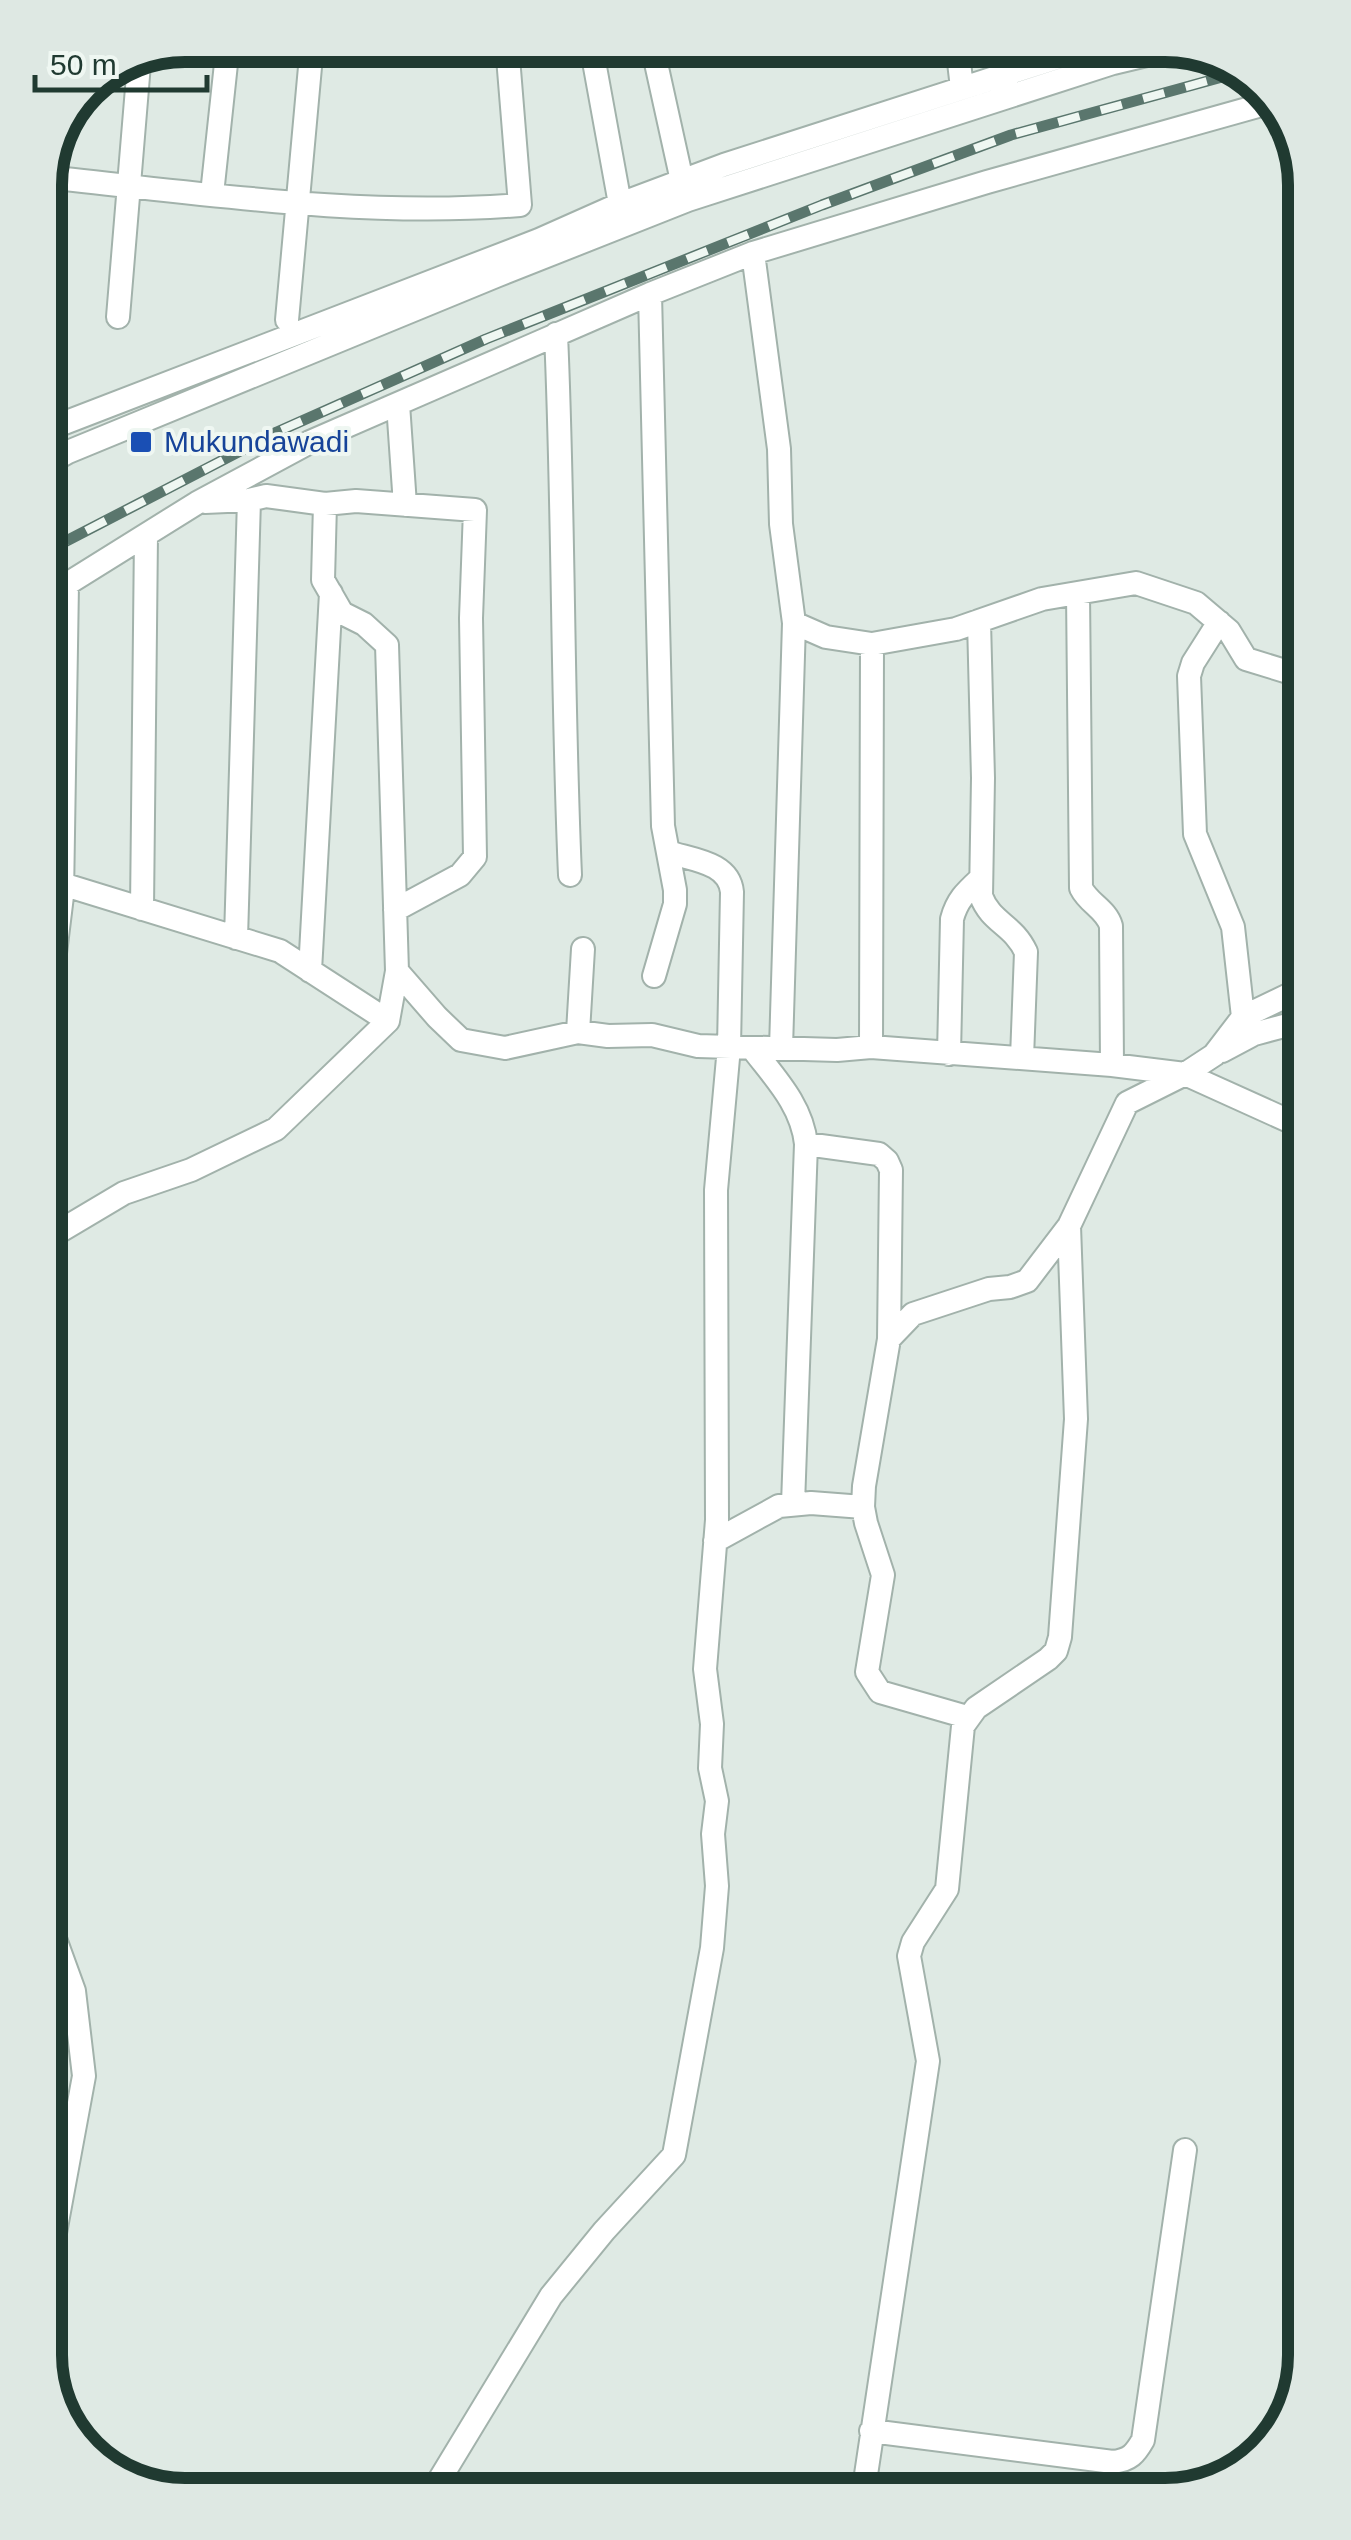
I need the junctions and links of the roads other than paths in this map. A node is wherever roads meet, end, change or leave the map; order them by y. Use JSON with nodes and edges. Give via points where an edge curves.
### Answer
{"nodes":[{"id":1,"x":226,"y":62,"type":"edge"},
{"id":2,"x":310,"y":62,"type":"edge"},
{"id":3,"x":508,"y":62,"type":"edge"},
{"id":4,"x":594,"y":62,"type":"edge"},
{"id":5,"x":656,"y":62,"type":"edge"},
{"id":6,"x":959,"y":63,"type":"edge"},
{"id":7,"x":1040,"y":63,"type":"edge"},
{"id":8,"x":1113,"y":63,"type":"edge"},
{"id":9,"x":138,"y":73,"type":"edge"},
{"id":10,"x":962,"y":88,"type":"junction"},
{"id":11,"x":1259,"y":106,"type":"edge"},
{"id":12,"x":63,"y":178,"type":"edge"},
{"id":13,"x":682,"y":181,"type":"junction"},
{"id":14,"x":127,"y":185,"type":"junction"},
{"id":15,"x":212,"y":194,"type":"junction"},
{"id":16,"x":297,"y":204,"type":"junction"},
{"id":17,"x":620,"y":204,"type":"junction"},
{"id":18,"x":520,"y":205,"type":"junction"},
{"id":19,"x":538,"y":240,"type":"junction"},
{"id":20,"x":753,"y":253,"type":"junction"},
{"id":21,"x":650,"y":294,"type":"junction"},
{"id":22,"x":118,"y":317,"type":"dead end"},
{"id":23,"x":286,"y":320,"type":"dead end"},
{"id":24,"x":556,"y":334,"type":"junction"},
{"id":25,"x":398,"y":404,"type":"junction"},
{"id":26,"x":63,"y":423,"type":"edge"},
{"id":27,"x":63,"y":455,"type":"edge"},
{"id":28,"x":249,"y":500,"type":"junction"},
{"id":29,"x":196,"y":503,"type":"junction"},
{"id":30,"x":325,"y":504,"type":"junction"},
{"id":31,"x":404,"y":506,"type":"junction"},
{"id":32,"x":146,"y":535,"type":"junction"},
{"id":33,"x":330,"y":593,"type":"junction"},
{"id":34,"x":1078,"y":593,"type":"junction"},
{"id":35,"x":794,"y":622,"type":"junction"},
{"id":36,"x":978,"y":622,"type":"junction"},
{"id":37,"x":1219,"y":622,"type":"junction"},
{"id":38,"x":872,"y":644,"type":"junction"},
{"id":39,"x":1288,"y":672,"type":"edge"},
{"id":40,"x":63,"y":842,"type":"edge"},
{"id":41,"x":668,"y":852,"type":"junction"},
{"id":42,"x":570,"y":875,"type":"dead end"},
{"id":43,"x":980,"y":880,"type":"junction"},
{"id":44,"x":62,"y":884,"type":"edge"},
{"id":45,"x":142,"y":909,"type":"junction"},
{"id":46,"x":395,"y":910,"type":"junction"},
{"id":47,"x":236,"y":938,"type":"junction"},
{"id":48,"x":582,"y":949,"type":"dead end"},
{"id":49,"x":310,"y":971,"type":"junction"},
{"id":50,"x":397,"y":971,"type":"junction"},
{"id":51,"x":654,"y":976,"type":"dead end"},
{"id":52,"x":1288,"y":995,"type":"edge"},
{"id":53,"x":1242,"y":1017,"type":"junction"},
{"id":54,"x":388,"y":1021,"type":"junction"},
{"id":55,"x":1288,"y":1025,"type":"edge"},
{"id":56,"x":578,"y":1032,"type":"junction"},
{"id":57,"x":740,"y":1047,"type":"junction"},
{"id":58,"x":871,"y":1047,"type":"junction"},
{"id":59,"x":782,"y":1048,"type":"junction"},
{"id":60,"x":949,"y":1054,"type":"junction"},
{"id":61,"x":1214,"y":1055,"type":"junction"},
{"id":62,"x":1022,"y":1058,"type":"junction"},
{"id":63,"x":1112,"y":1065,"type":"junction"},
{"id":64,"x":1185,"y":1074,"type":"junction"},
{"id":65,"x":1288,"y":1121,"type":"edge"},
{"id":66,"x":806,"y":1144,"type":"junction"},
{"id":67,"x":1068,"y":1226,"type":"junction"},
{"id":68,"x":63,"y":1229,"type":"edge"},
{"id":69,"x":889,"y":1339,"type":"junction"},
{"id":70,"x":793,"y":1504,"type":"junction"},
{"id":71,"x":863,"y":1507,"type":"junction"},
{"id":72,"x":715,"y":1541,"type":"junction"},
{"id":73,"x":968,"y":1717,"type":"junction"},
{"id":74,"x":62,"y":1959,"type":"edge"},
{"id":75,"x":1185,"y":2150,"type":"dead end"},
{"id":76,"x":62,"y":2195,"type":"edge"},
{"id":77,"x":872,"y":2430,"type":"junction"},
{"id":78,"x":446,"y":2477,"type":"edge"},
{"id":79,"x":865,"y":2478,"type":"edge"}],
"edges":[{"from":1,"to":15,"type":"street"},
{"from":2,"to":16,"type":"street"},
{"from":3,"to":18,"type":"street"},
{"from":4,"to":17,"type":"street"},
{"from":5,"to":13,"type":"street"},
{"from":6,"to":10,"type":"street"},
{"from":7,"to":10,"type":"street"},
{"from":8,"to":27,"type":"street","via":[[688,200]]},
{"from":9,"to":14,"type":"street"},
{"from":10,"to":13,"type":"street"},
{"from":11,"to":20,"type":"street"},
{"from":12,"to":14,"type":"street"},
{"from":13,"to":17,"type":"street"},
{"from":14,"to":15,"type":"street"},
{"from":14,"to":22,"type":"street"},
{"from":15,"to":16,"type":"street"},
{"from":16,"to":18,"type":"street","via":[[460,210]]},
{"from":16,"to":23,"type":"street"},
{"from":17,"to":19,"type":"street"},
{"from":18,"to":19,"type":"street"},
{"from":19,"to":26,"type":"street"},
{"from":20,"to":21,"type":"street"},
{"from":20,"to":35,"type":"street"},
{"from":21,"to":24,"type":"street"},
{"from":21,"to":41,"type":"street"},
{"from":24,"to":25,"type":"street"},
{"from":24,"to":42,"type":"street"},
{"from":25,"to":29,"type":"street"},
{"from":25,"to":31,"type":"street"},
{"from":28,"to":29,"type":"street"},
{"from":28,"to":30,"type":"street"},
{"from":28,"to":47,"type":"street"},
{"from":29,"to":32,"type":"street"},
{"from":30,"to":31,"type":"street"},
{"from":30,"to":33,"type":"street","via":[[322,580]]},
{"from":31,"to":46,"type":"street","via":[[474,510],[475,856],[460,875]]},
{"from":32,"to":40,"type":"street","via":[[67,584]]},
{"from":32,"to":45,"type":"street"},
{"from":33,"to":46,"type":"street","via":[[342,613],[387,646]]},
{"from":33,"to":49,"type":"street"},
{"from":34,"to":36,"type":"street"},
{"from":34,"to":37,"type":"street","via":[[1136,583],[1196,603]]},
{"from":34,"to":63,"type":"street","via":[[1081,888],[1111,926]]},
{"from":35,"to":38,"type":"street","via":[[826,638]]},
{"from":35,"to":59,"type":"street"},
{"from":36,"to":38,"type":"street"},
{"from":36,"to":43,"type":"street"},
{"from":37,"to":39,"type":"street","via":[[1246,659]]},
{"from":37,"to":53,"type":"street","via":[[1190,676],[1194,834],[1233,927]]},
{"from":38,"to":58,"type":"street"},
{"from":41,"to":51,"type":"street","via":[[675,904]]},
{"from":41,"to":57,"type":"street","via":[[721,869],[731,880]]},
{"from":43,"to":60,"type":"street","via":[[962,895],[952,919]]},
{"from":43,"to":62,"type":"street","via":[[987,912],[1010,928],[1026,952]]},
{"from":44,"to":45,"type":"street"},
{"from":45,"to":47,"type":"street"},
{"from":46,"to":50,"type":"street"},
{"from":47,"to":49,"type":"street","via":[[280,951]]},
{"from":48,"to":56,"type":"street"},
{"from":49,"to":54,"type":"street"},
{"from":50,"to":54,"type":"street"},
{"from":50,"to":56,"type":"street","via":[[461,1040],[504,1048]]},
{"from":52,"to":53,"type":"street"},
{"from":53,"to":61,"type":"street"},
{"from":54,"to":68,"type":"street","via":[[276,1129],[124,1194]]},
{"from":55,"to":61,"type":"street"},
{"from":56,"to":57,"type":"street"},
{"from":57,"to":59,"type":"street"},
{"from":57,"to":66,"type":"street","via":[[798,1110]]},
{"from":57,"to":72,"type":"street","via":[[716,1190]]},
{"from":58,"to":59,"type":"street"},
{"from":58,"to":60,"type":"street"},
{"from":60,"to":62,"type":"street"},
{"from":61,"to":64,"type":"street"},
{"from":62,"to":63,"type":"street"},
{"from":63,"to":64,"type":"street"},
{"from":64,"to":65,"type":"street"},
{"from":64,"to":67,"type":"street","via":[[1127,1103]]},
{"from":66,"to":69,"type":"street","via":[[879,1154],[891,1170]]},
{"from":66,"to":70,"type":"street"},
{"from":67,"to":69,"type":"street","via":[[1027,1281],[913,1314]]},
{"from":67,"to":73,"type":"street","via":[[1076,1419],[1060,1637],[1048,1659]]},
{"from":69,"to":71,"type":"street"},
{"from":70,"to":71,"type":"street"},
{"from":70,"to":72,"type":"street"},
{"from":71,"to":73,"type":"street","via":[[882,1576],[870,1680],[880,1692]]},
{"from":72,"to":78,"type":"street","via":[[705,1669],[717,1886],[674,2155],[551,2296]]},
{"from":73,"to":77,"type":"street","via":[[947,1890],[908,1956],[928,2061]]},
{"from":74,"to":76,"type":"street","via":[[74,1991],[84,2076]]},
{"from":75,"to":77,"type":"street","via":[[1143,2440],[1135,2454],[1113,2462]]},
{"from":77,"to":79,"type":"street"}]}
